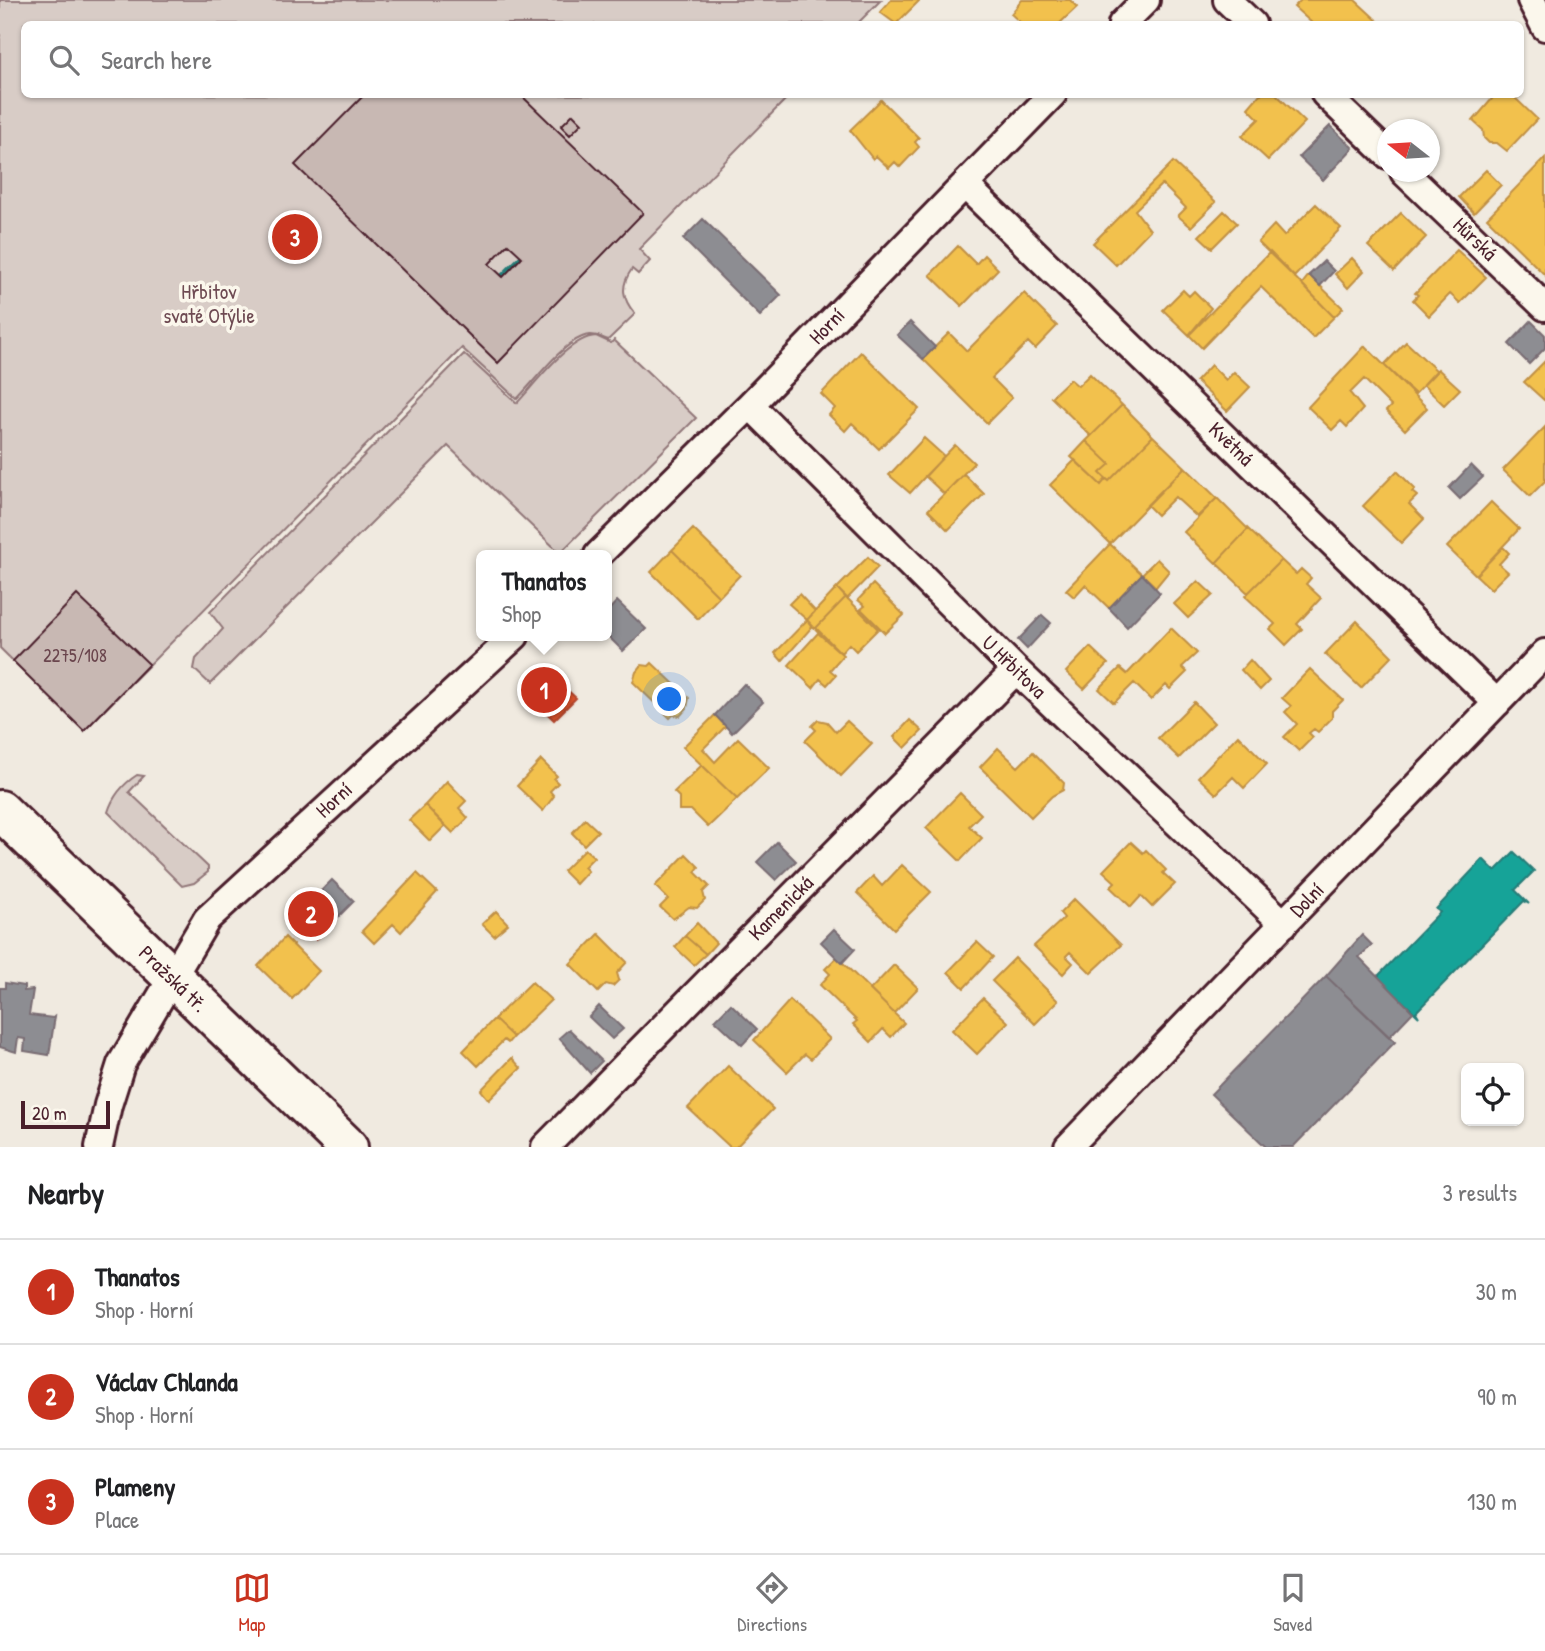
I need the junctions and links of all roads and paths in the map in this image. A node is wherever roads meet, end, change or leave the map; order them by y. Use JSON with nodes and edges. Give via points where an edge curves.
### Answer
{"nodes":[{"id":1,"x":1146,"y":0,"type":"edge"},
{"id":2,"x":1227,"y":0,"type":"edge"},
{"id":3,"x":1531,"y":0,"type":"edge"},
{"id":4,"x":1125,"y":21,"type":"edge"},
{"id":5,"x":1249,"y":21,"type":"edge"},
{"id":6,"x":1545,"y":27,"type":"edge"},
{"id":7,"x":1049,"y":98,"type":"edge"},
{"id":8,"x":1329,"y":98,"type":"edge"},
{"id":9,"x":1377,"y":144,"type":"edge"},
{"id":10,"x":1414,"y":182,"type":"edge"},
{"id":11,"x":965,"y":185,"type":"junction"},
{"id":12,"x":1545,"y":307,"type":"edge"},
{"id":13,"x":750,"y":405,"type":"junction"},
{"id":14,"x":603,"y":550,"type":"edge"},
{"id":15,"x":510,"y":641,"type":"edge"},
{"id":16,"x":1545,"y":653,"type":"edge"},
{"id":17,"x":1016,"y":670,"type":"junction"},
{"id":18,"x":1497,"y":703,"type":"junction"},
{"id":19,"x":0,"y":810,"type":"edge"},
{"id":20,"x":1284,"y":924,"type":"junction"},
{"id":21,"x":171,"y":979,"type":"junction"},
{"id":22,"x":99,"y":1147,"type":"edge"},
{"id":23,"x":348,"y":1147,"type":"edge"},
{"id":24,"x":545,"y":1147,"type":"edge"},
{"id":25,"x":1068,"y":1147,"type":"edge"}],
"edges":[{"from":1,"to":4,"type":"street"},
{"from":2,"to":5,"type":"street"},
{"from":3,"to":6,"type":"street"},
{"from":7,"to":11,"type":"street","name":"Horní"},
{"from":8,"to":9,"type":"street"},
{"from":10,"to":12,"type":"street","name":"Hůrská"},
{"from":11,"to":13,"type":"street","name":"Horní"},
{"from":11,"to":18,"type":"street","name":"Květná"},
{"from":13,"to":14,"type":"street","name":"Horní"},
{"from":13,"to":17,"type":"street","name":"U Hřbitova"},
{"from":15,"to":21,"type":"street","name":"Horní","via":[[206,919]]},
{"from":16,"to":18,"type":"street","name":"Dolní"},
{"from":17,"to":20,"type":"street","name":"U Hřbitova"},
{"from":17,"to":24,"type":"street","name":"Kamenická"},
{"from":18,"to":20,"type":"street","name":"Dolní"},
{"from":19,"to":21,"type":"main road","name":"Pražská tř."},
{"from":20,"to":25,"type":"street","name":"Dolní"},
{"from":21,"to":22,"type":"street","name":"Horní","via":[[121,1064]]},
{"from":21,"to":23,"type":"main road","name":"Pražská tř."}]}
